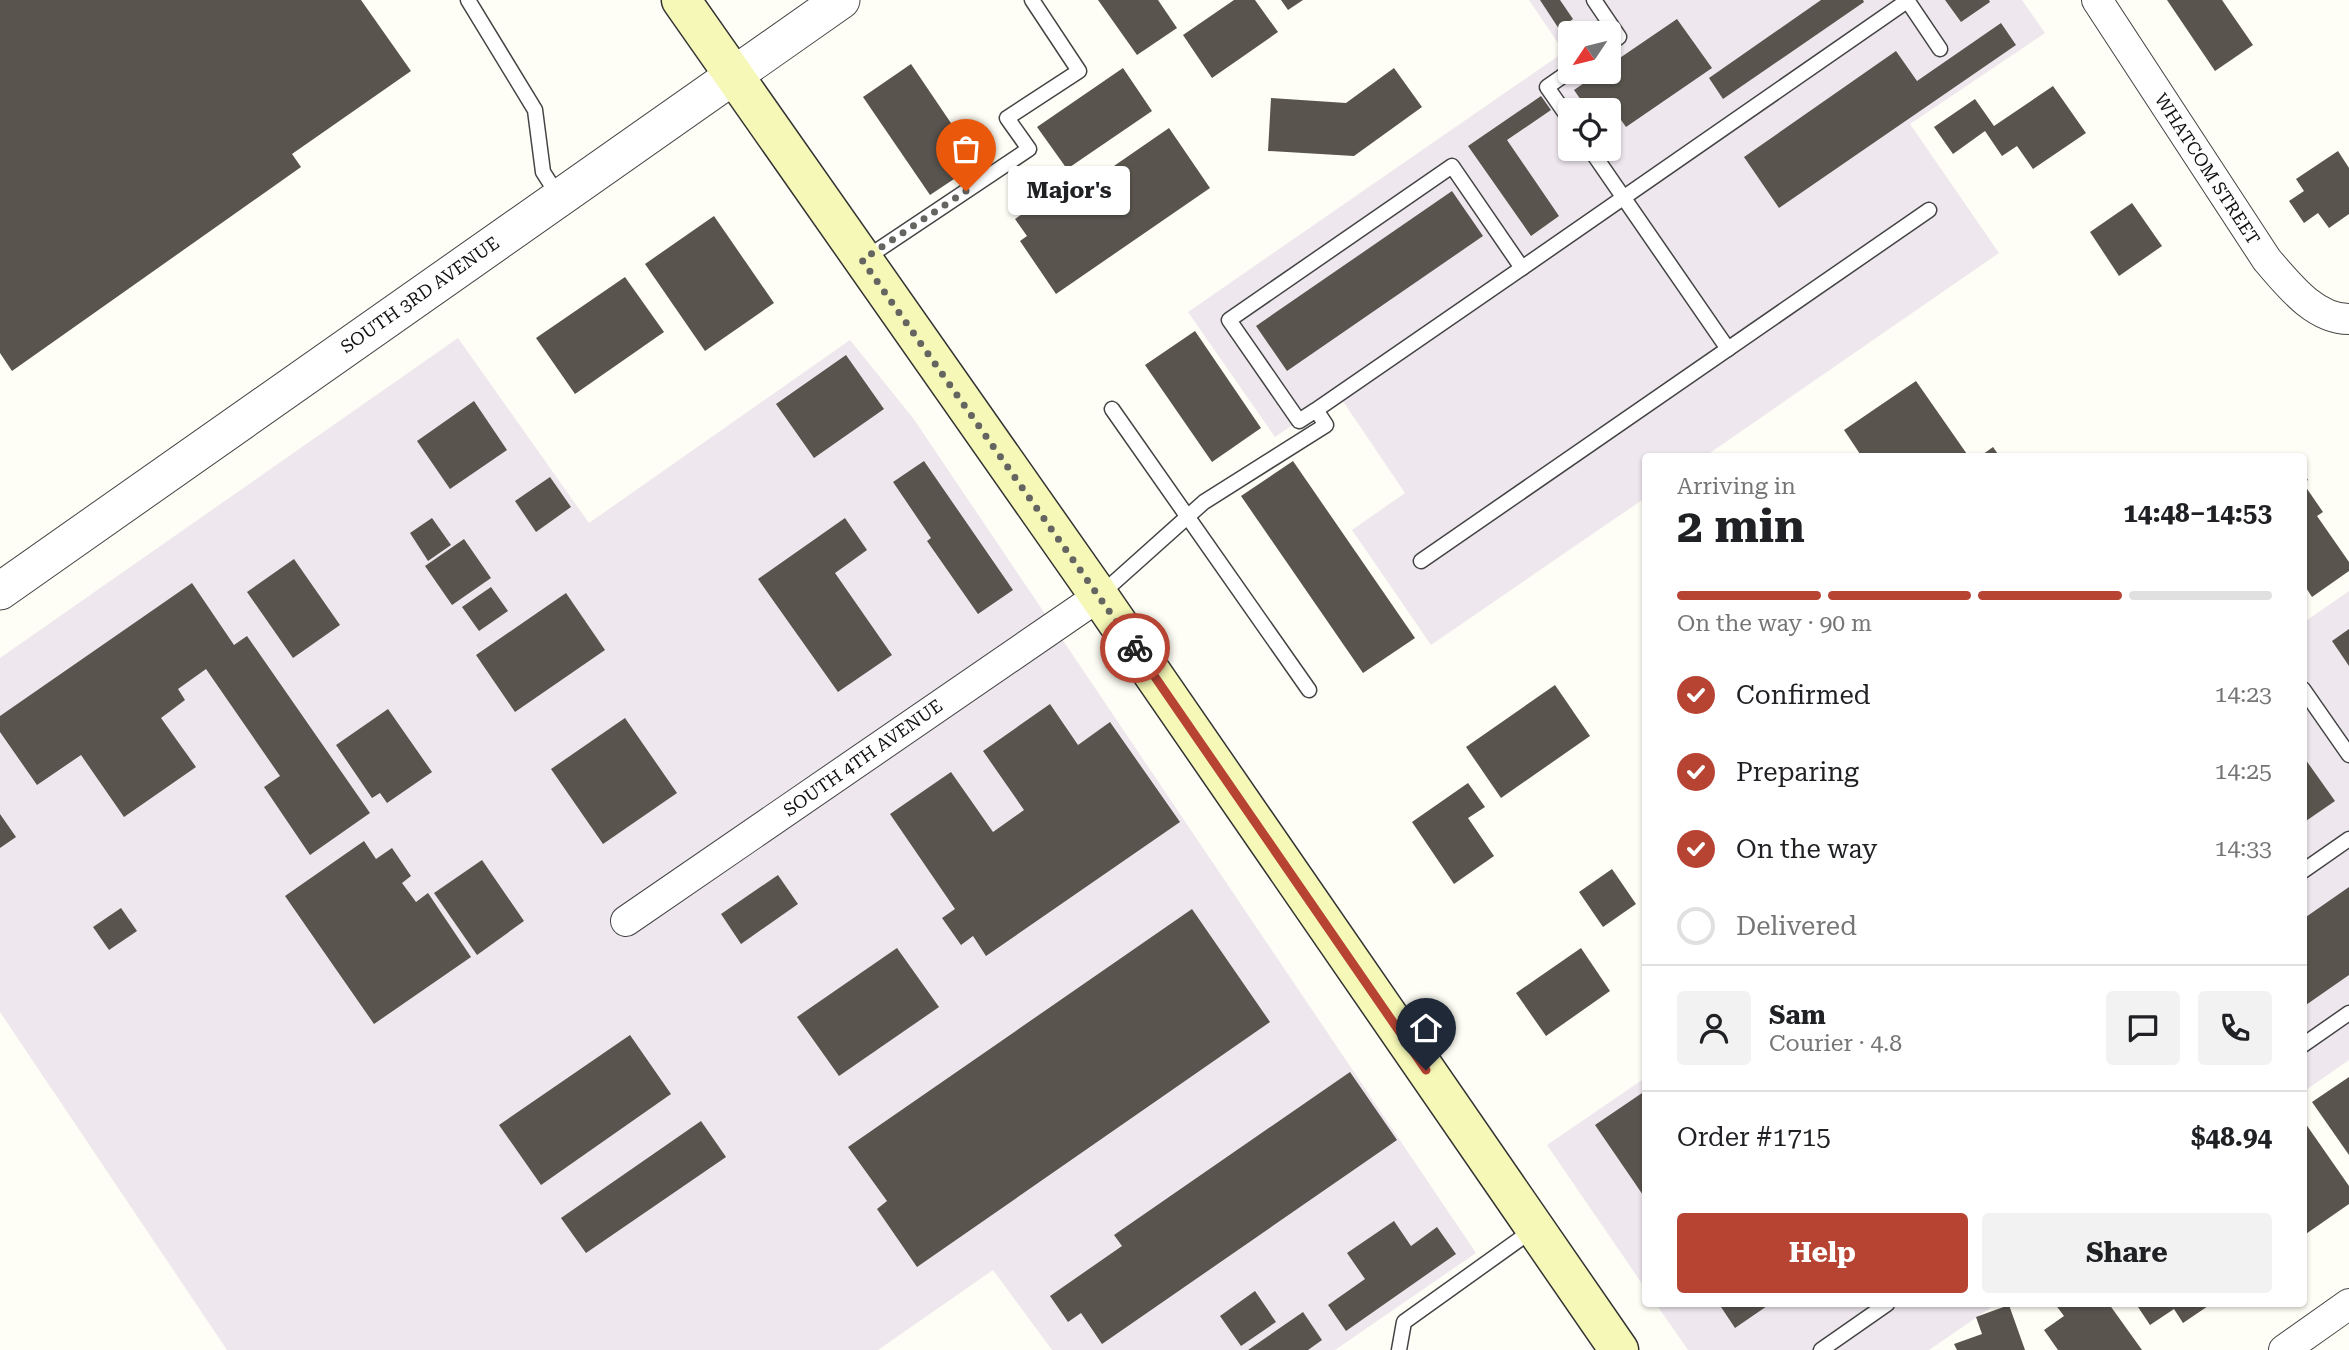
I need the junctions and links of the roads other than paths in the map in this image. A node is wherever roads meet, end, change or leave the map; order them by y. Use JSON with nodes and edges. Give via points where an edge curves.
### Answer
{"nodes":[{"id":1,"x":468,"y":0,"type":"edge"},
{"id":2,"x":681,"y":0,"type":"edge"},
{"id":3,"x":841,"y":0,"type":"edge"},
{"id":4,"x":1032,"y":0,"type":"edge"},
{"id":5,"x":1594,"y":0,"type":"edge"},
{"id":6,"x":1907,"y":0,"type":"edge"},
{"id":7,"x":2097,"y":0,"type":"edge"},
{"id":8,"x":1608,"y":21,"type":"edge"},
{"id":9,"x":1940,"y":49,"type":"dead end"},
{"id":10,"x":732,"y":75,"type":"junction"},
{"id":11,"x":1558,"y":79,"type":"edge"},
{"id":12,"x":1558,"y":103,"type":"edge"},
{"id":13,"x":1598,"y":161,"type":"edge"},
{"id":14,"x":559,"y":197,"type":"junction"},
{"id":15,"x":1623,"y":198,"type":"junction"},
{"id":16,"x":1929,"y":210,"type":"dead end"},
{"id":17,"x":862,"y":260,"type":"junction"},
{"id":18,"x":1522,"y":268,"type":"junction"},
{"id":19,"x":2343,"y":319,"type":"edge"},
{"id":20,"x":1728,"y":349,"type":"junction"},
{"id":21,"x":1112,"y":410,"type":"dead end"},
{"id":22,"x":1316,"y":410,"type":"junction"},
{"id":23,"x":1188,"y":518,"type":"junction"},
{"id":24,"x":1421,"y":561,"type":"dead end"},
{"id":25,"x":0,"y":591,"type":"edge"},
{"id":26,"x":1099,"y":596,"type":"junction"},
{"id":27,"x":1309,"y":690,"type":"dead end"},
{"id":28,"x":2307,"y":695,"type":"edge"},
{"id":29,"x":2349,"y":755,"type":"edge"},
{"id":30,"x":2349,"y":839,"type":"edge"},
{"id":31,"x":2307,"y":868,"type":"edge"},
{"id":32,"x":626,"y":921,"type":"dead end"},
{"id":33,"x":2349,"y":1013,"type":"edge"},
{"id":34,"x":2307,"y":1042,"type":"edge"},
{"id":35,"x":1535,"y":1229,"type":"junction"},
{"id":36,"x":2349,"y":1304,"type":"edge"},
{"id":37,"x":1883,"y":1307,"type":"edge"},
{"id":38,"x":1399,"y":1350,"type":"edge"},
{"id":39,"x":1619,"y":1350,"type":"edge"},
{"id":40,"x":1821,"y":1350,"type":"edge"},
{"id":41,"x":2284,"y":1350,"type":"edge"}],
"edges":[{"from":1,"to":14,"type":"lane","via":[[535,110],[543,172]]},
{"from":2,"to":10,"type":"main road"},
{"from":3,"to":10,"type":"street","name":"SOUTH 3RD AVENUE"},
{"from":4,"to":17,"type":"lane","via":[[1079,71],[1007,118],[1029,149]]},
{"from":5,"to":8,"type":"lane"},
{"from":6,"to":9,"type":"lane"},
{"from":6,"to":15,"type":"lane"},
{"from":7,"to":19,"type":"street","name":"WHATCOM STREET","via":[[2267,260],[2300,297]]},
{"from":10,"to":14,"type":"street","name":"SOUTH 3RD AVENUE"},
{"from":10,"to":17,"type":"main road"},
{"from":11,"to":12,"type":"lane","via":[[1547,87]]},
{"from":13,"to":15,"type":"lane"},
{"from":14,"to":25,"type":"street","name":"SOUTH 3RD AVENUE"},
{"from":15,"to":18,"type":"lane"},
{"from":15,"to":20,"type":"lane"},
{"from":16,"to":20,"type":"lane"},
{"from":17,"to":26,"type":"main road"},
{"from":18,"to":22,"type":"lane"},
{"from":18,"to":22,"type":"lane","via":[[1452,166],[1229,320],[1299,421]]},
{"from":20,"to":24,"type":"lane"},
{"from":21,"to":23,"type":"lane"},
{"from":22,"to":23,"type":"lane","via":[[1326,425],[1205,502]]},
{"from":23,"to":26,"type":"lane"},
{"from":23,"to":27,"type":"lane"},
{"from":26,"to":32,"type":"street","name":"SOUTH 4TH AVENUE"},
{"from":26,"to":35,"type":"main road"},
{"from":28,"to":29,"type":"lane"},
{"from":30,"to":31,"type":"lane"},
{"from":33,"to":34,"type":"lane"},
{"from":35,"to":38,"type":"lane","via":[[1404,1322]]},
{"from":35,"to":39,"type":"main road"},
{"from":36,"to":41,"type":"street"},
{"from":37,"to":40,"type":"lane"}]}
